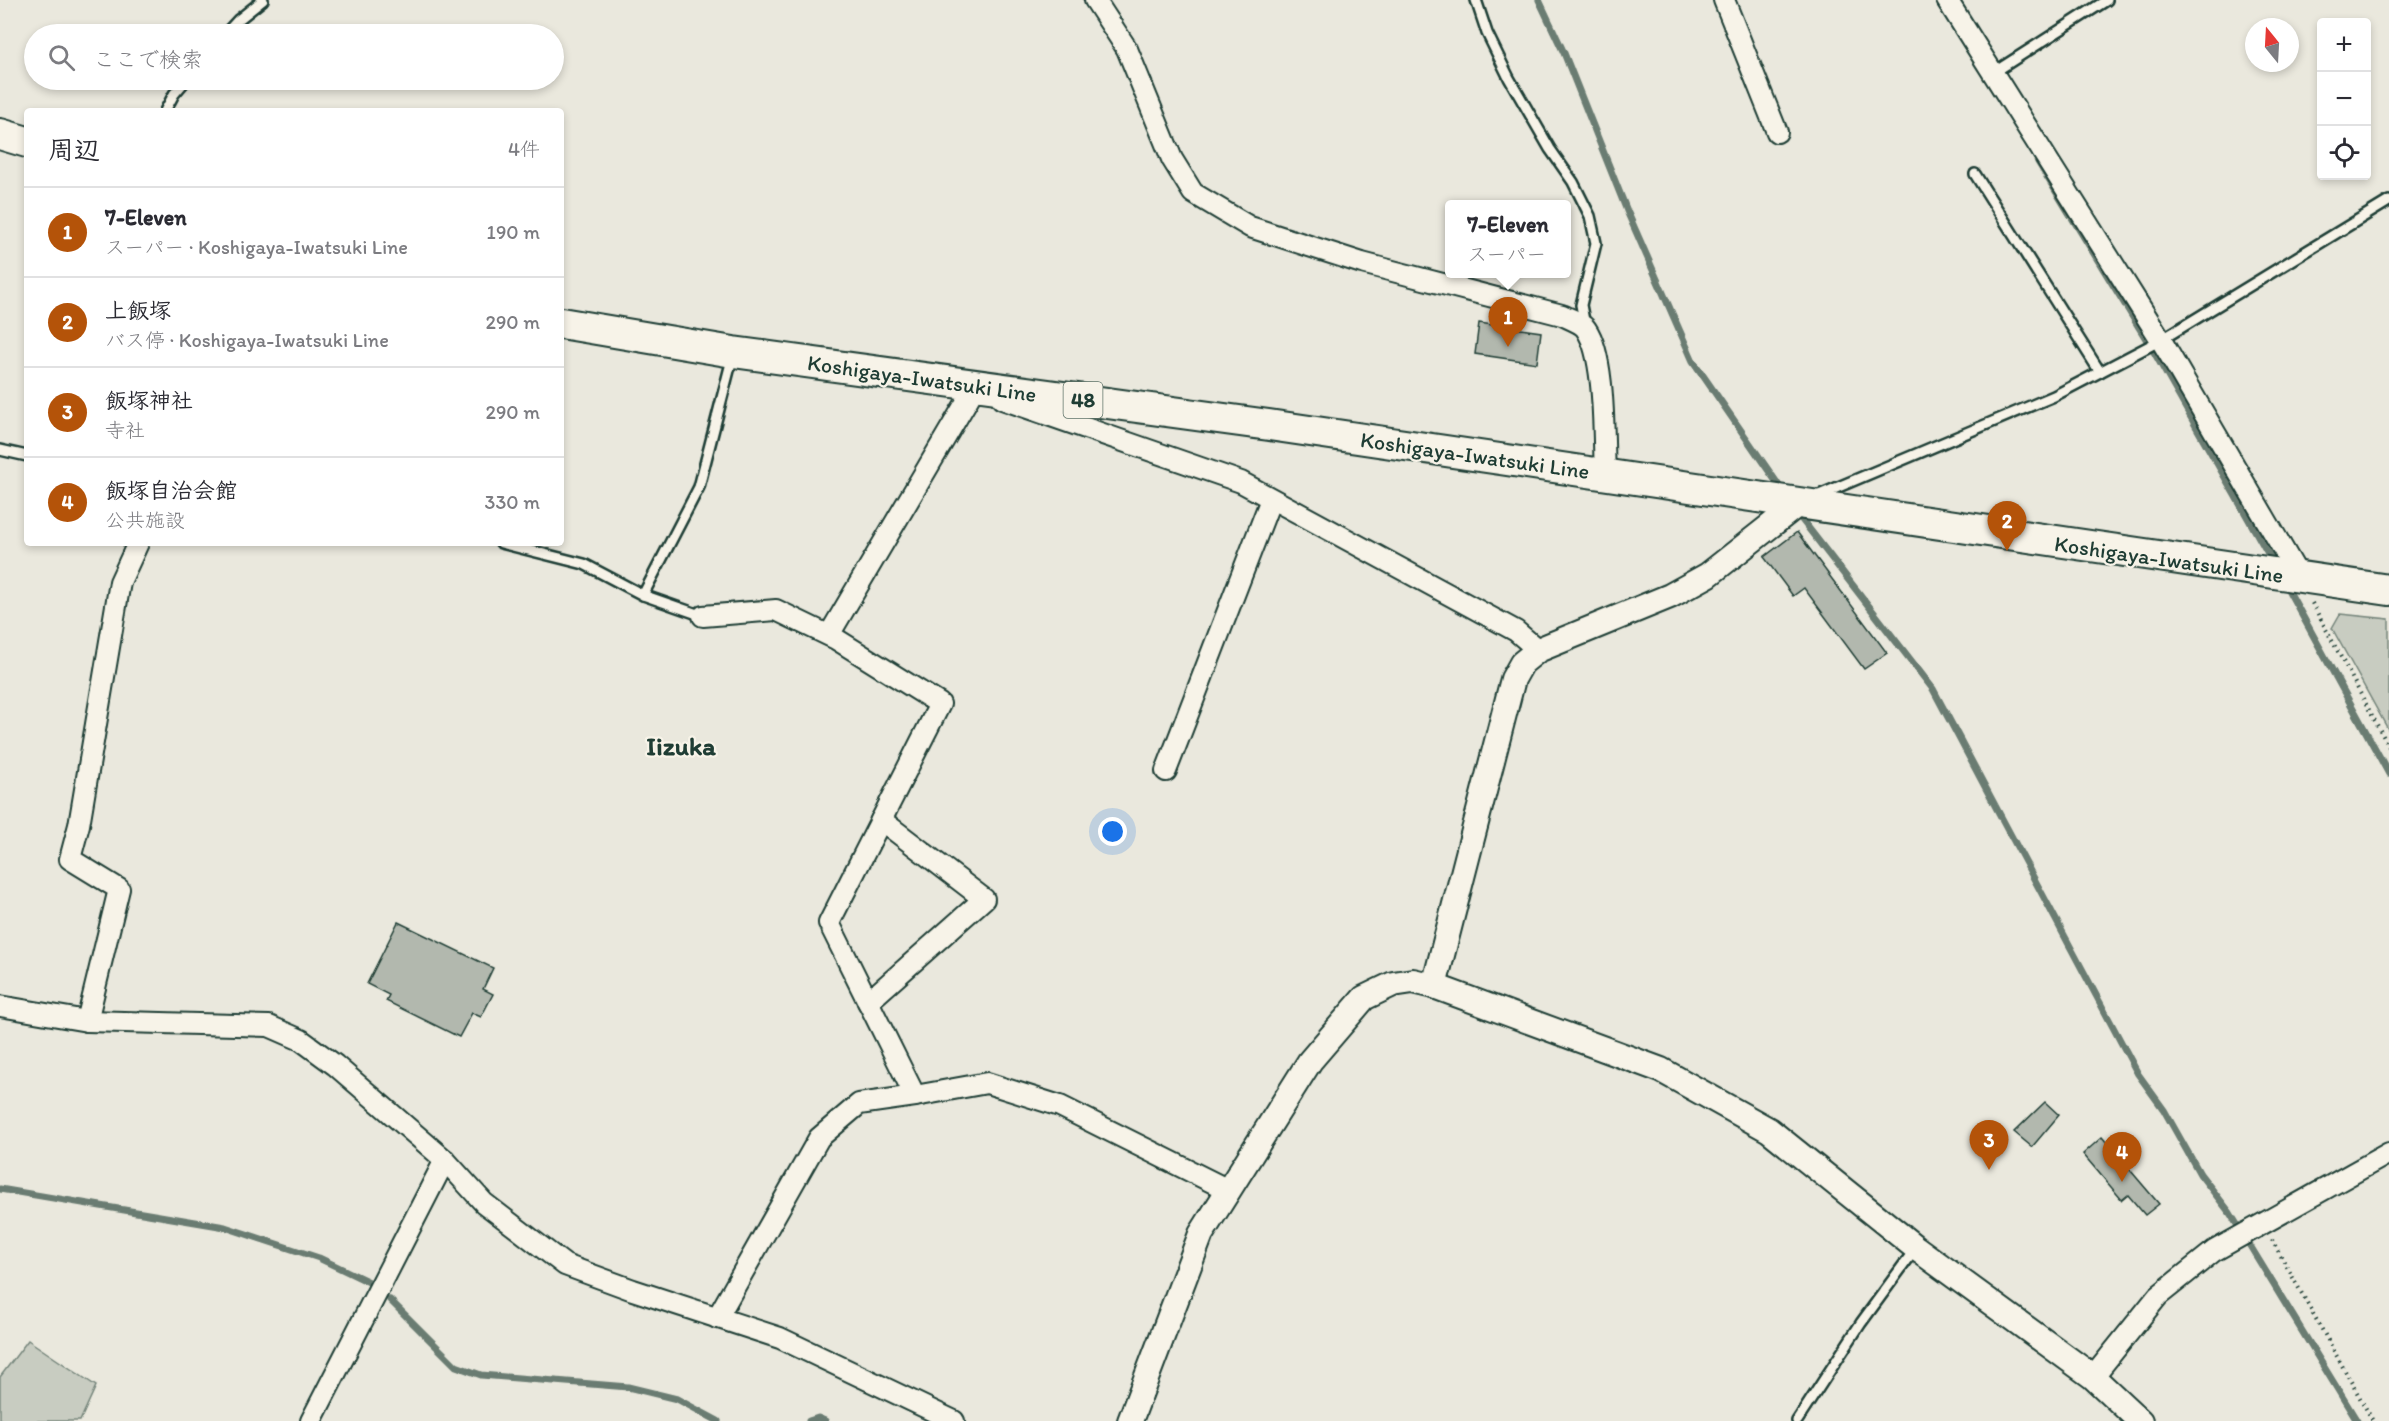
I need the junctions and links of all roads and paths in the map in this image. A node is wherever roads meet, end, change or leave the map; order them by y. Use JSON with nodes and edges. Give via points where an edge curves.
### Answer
{"nodes":[{"id":1,"x":263,"y":0,"type":"edge"},
{"id":2,"x":1095,"y":0,"type":"edge"},
{"id":3,"x":1476,"y":0,"type":"edge"},
{"id":4,"x":1724,"y":0,"type":"edge"},
{"id":5,"x":1947,"y":0,"type":"edge"},
{"id":6,"x":2107,"y":0,"type":"edge"},
{"id":7,"x":234,"y":24,"type":"edge"},
{"id":8,"x":1993,"y":73,"type":"junction"},
{"id":9,"x":177,"y":90,"type":"edge"},
{"id":10,"x":166,"y":108,"type":"edge"},
{"id":11,"x":1777,"y":132,"type":"dead end"},
{"id":12,"x":0,"y":134,"type":"edge"},
{"id":13,"x":24,"y":141,"type":"edge"},
{"id":14,"x":1975,"y":174,"type":"dead end"},
{"id":15,"x":2389,"y":201,"type":"edge"},
{"id":16,"x":564,"y":324,"type":"edge"},
{"id":17,"x":1585,"y":327,"type":"junction"},
{"id":18,"x":2161,"y":340,"type":"junction"},
{"id":19,"x":734,"y":352,"type":"junction"},
{"id":20,"x":2100,"y":372,"type":"junction"},
{"id":21,"x":967,"y":386,"type":"junction"},
{"id":22,"x":0,"y":450,"type":"edge"},
{"id":23,"x":24,"y":455,"type":"edge"},
{"id":24,"x":1605,"y":474,"type":"junction"},
{"id":25,"x":1271,"y":498,"type":"junction"},
{"id":26,"x":1798,"y":504,"type":"junction"},
{"id":27,"x":137,"y":546,"type":"edge"},
{"id":28,"x":513,"y":546,"type":"edge"},
{"id":29,"x":2300,"y":578,"type":"junction"},
{"id":30,"x":2389,"y":590,"type":"edge"},
{"id":31,"x":643,"y":596,"type":"junction"},
{"id":32,"x":703,"y":616,"type":"joint"},
{"id":33,"x":829,"y":635,"type":"junction"},
{"id":34,"x":1538,"y":650,"type":"junction"},
{"id":35,"x":2389,"y":747,"type":"edge"},
{"id":36,"x":1166,"y":771,"type":"dead end"},
{"id":37,"x":881,"y":820,"type":"junction"},
{"id":38,"x":1434,"y":986,"type":"junction"},
{"id":39,"x":868,"y":1002,"type":"junction"},
{"id":40,"x":0,"y":1006,"type":"edge"},
{"id":41,"x":87,"y":1021,"type":"junction"},
{"id":42,"x":915,"y":1096,"type":"junction"},
{"id":43,"x":2389,"y":1153,"type":"edge"},
{"id":44,"x":445,"y":1160,"type":"junction"},
{"id":45,"x":1228,"y":1190,"type":"junction"},
{"id":46,"x":2263,"y":1224,"type":"junction"},
{"id":47,"x":1916,"y":1248,"type":"junction"},
{"id":48,"x":717,"y":1318,"type":"junction"},
{"id":49,"x":2093,"y":1377,"type":"junction"},
{"id":50,"x":311,"y":1421,"type":"edge"},
{"id":51,"x":954,"y":1421,"type":"edge"},
{"id":52,"x":1130,"y":1421,"type":"edge"},
{"id":53,"x":1797,"y":1421,"type":"edge"},
{"id":54,"x":2140,"y":1421,"type":"edge"},
{"id":55,"x":2373,"y":1421,"type":"edge"}],
"edges":[{"from":1,"to":7,"type":"lane"},
{"from":2,"to":17,"type":"street","via":[[1127,49],[1172,159],[1193,193],[1250,227],[1362,263],[1562,315]]},
{"from":3,"to":17,"type":"lane","via":[[1509,78],[1590,216],[1596,243],[1581,305]]},
{"from":4,"to":11,"type":"street"},
{"from":5,"to":8,"type":"street"},
{"from":6,"to":8,"type":"lane"},
{"from":8,"to":18,"type":"street"},
{"from":9,"to":10,"type":"lane"},
{"from":12,"to":13,"type":"main road"},
{"from":14,"to":20,"type":"lane"},
{"from":15,"to":18,"type":"lane"},
{"from":16,"to":19,"type":"main road","name":"Koshigaya-Iwatsuki Line","number":"48"},
{"from":17,"to":24,"type":"street","via":[[1599,370]]},
{"from":18,"to":20,"type":"lane"},
{"from":18,"to":29,"type":"street"},
{"from":19,"to":21,"type":"main road","name":"Koshigaya-Iwatsuki Line","number":"48"},
{"from":19,"to":31,"type":"lane","via":[[699,487]]},
{"from":20,"to":26,"type":"lane","via":[[2054,396]]},
{"from":21,"to":24,"type":"main road","name":"Koshigaya-Iwatsuki Line","number":"48","via":[[1269,424]]},
{"from":21,"to":25,"type":"street","via":[[1241,482]]},
{"from":21,"to":33,"type":"street"},
{"from":22,"to":23,"type":"lane"},
{"from":24,"to":26,"type":"main road","name":"Koshigaya-Iwatsuki Line","number":"48"},
{"from":25,"to":34,"type":"street","via":[[1516,632]]},
{"from":25,"to":36,"type":"street"},
{"from":26,"to":29,"type":"main road","name":"Koshigaya-Iwatsuki Line","number":"48"},
{"from":26,"to":34,"type":"street","via":[[1708,575],[1670,596]]},
{"from":27,"to":41,"type":"street","via":[[120,582],[70,860],[119,889]]},
{"from":28,"to":31,"type":"lane","via":[[584,564]]},
{"from":29,"to":30,"type":"main road","name":"Koshigaya-Iwatsuki Line","number":"48"},
{"from":29,"to":35,"type":"path"},
{"from":31,"to":32,"type":"lane"},
{"from":32,"to":33,"type":"street","via":[[776,609]]},
{"from":33,"to":37,"type":"street","via":[[940,704]]},
{"from":34,"to":38,"type":"street","via":[[1522,663],[1514,679]]},
{"from":37,"to":39,"type":"street","via":[[829,923]]},
{"from":37,"to":39,"type":"street","via":[[984,900]]},
{"from":38,"to":45,"type":"street","via":[[1413,981],[1393,984],[1364,998],[1310,1061]]},
{"from":38,"to":47,"type":"street","via":[[1661,1070],[1769,1130]]},
{"from":39,"to":42,"type":"street"},
{"from":40,"to":41,"type":"street"},
{"from":41,"to":44,"type":"street","via":[[270,1026],[301,1040],[335,1065]]},
{"from":42,"to":45,"type":"street","via":[[987,1083],[1060,1106]]},
{"from":42,"to":48,"type":"street","via":[[859,1104],[819,1138]]},
{"from":43,"to":46,"type":"street"},
{"from":44,"to":48,"type":"street","via":[[484,1203],[565,1265]]},
{"from":44,"to":50,"type":"street"},
{"from":45,"to":52,"type":"street","via":[[1201,1234]]},
{"from":46,"to":49,"type":"street","via":[[2214,1251],[2158,1296]]},
{"from":46,"to":55,"type":"path"},
{"from":47,"to":49,"type":"street"},
{"from":47,"to":53,"type":"lane"},
{"from":48,"to":51,"type":"street","via":[[780,1338]]},
{"from":49,"to":54,"type":"street"}]}
